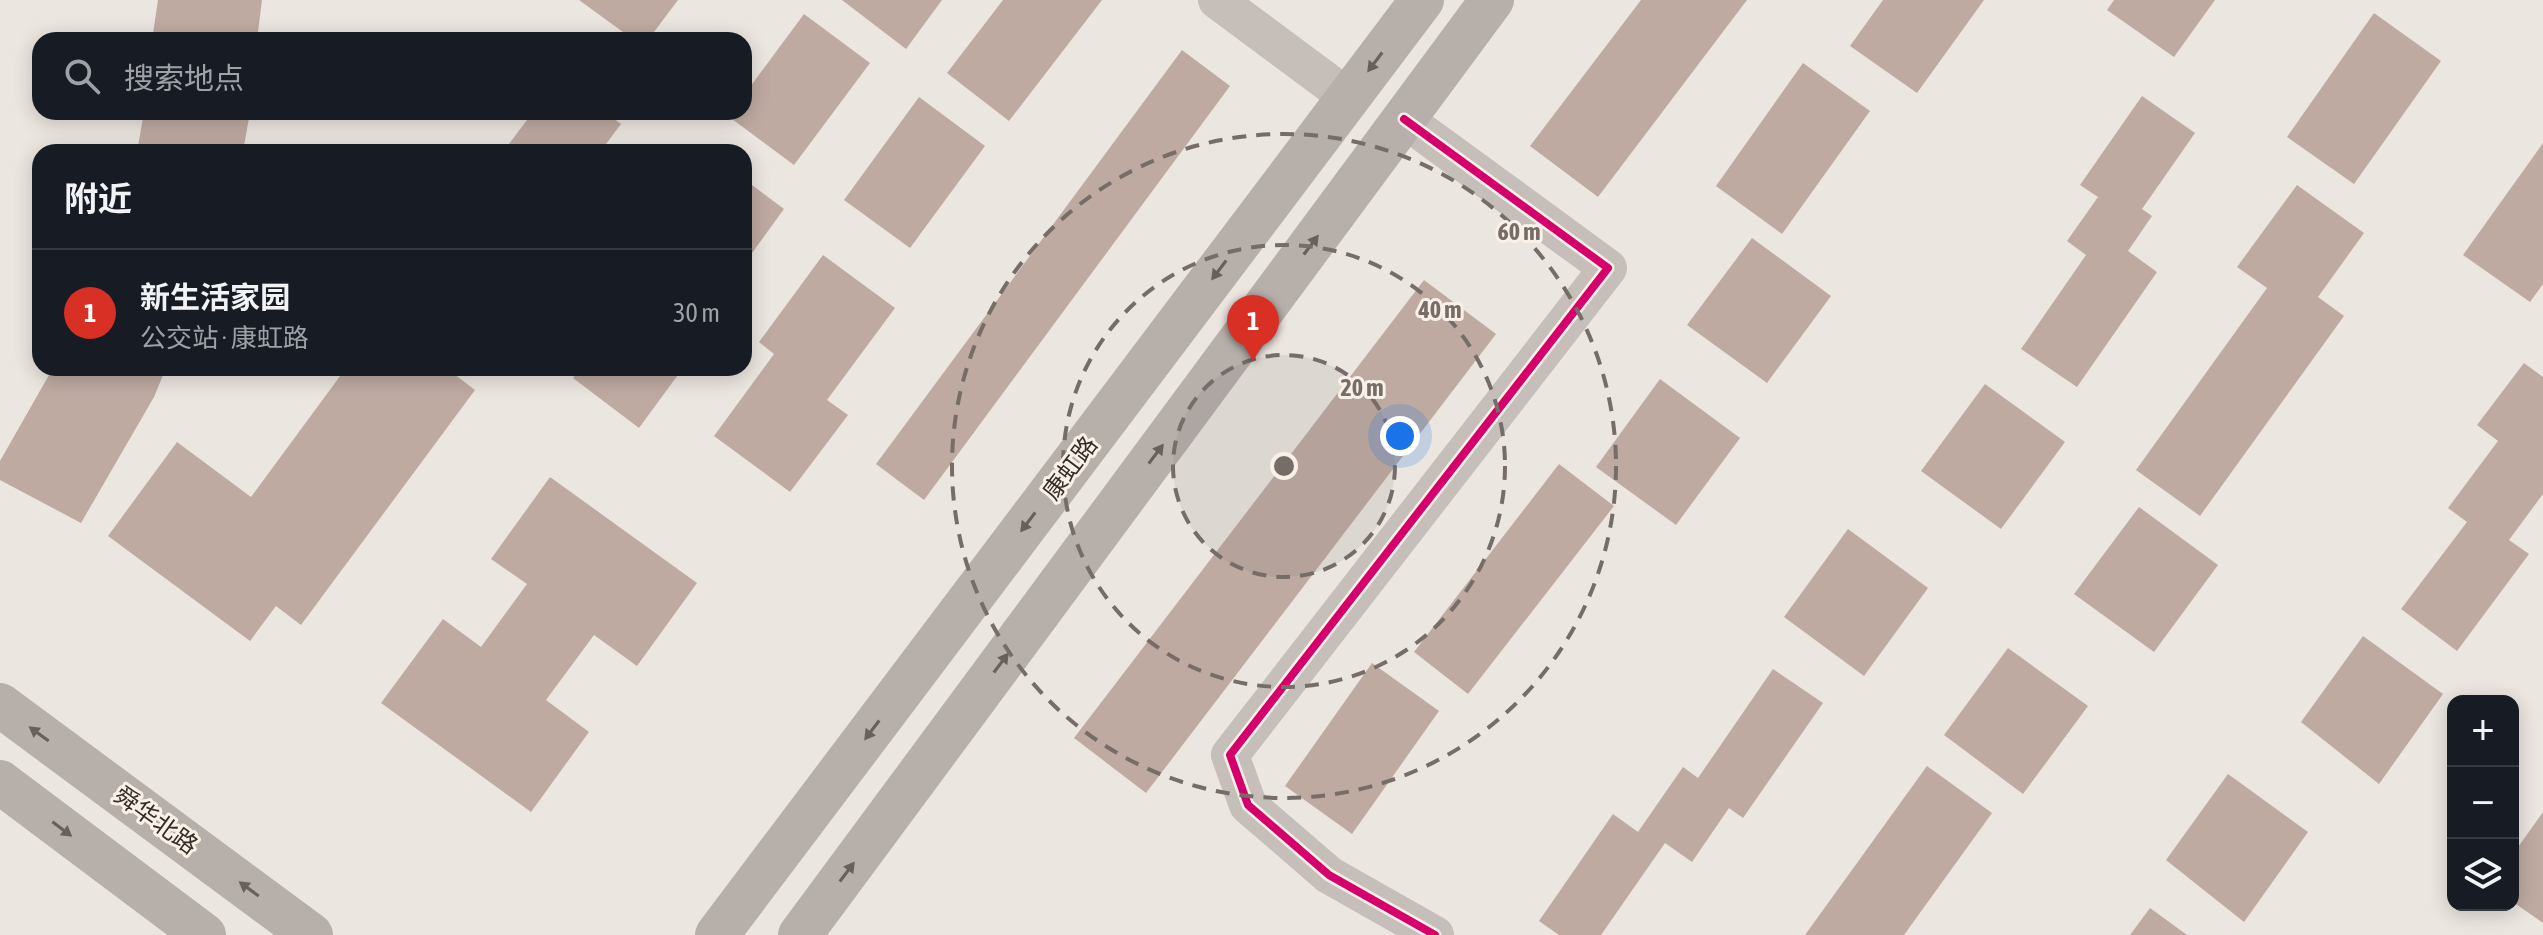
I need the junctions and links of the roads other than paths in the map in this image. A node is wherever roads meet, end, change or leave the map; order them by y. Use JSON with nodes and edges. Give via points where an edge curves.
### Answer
{"nodes":[{"id":1,"x":1217,"y":0,"type":"edge"},
{"id":2,"x":1422,"y":0,"type":"edge"},
{"id":3,"x":1492,"y":0,"type":"edge"},
{"id":4,"x":1349,"y":98,"type":"junction"},
{"id":5,"x":1404,"y":119,"type":"junction"},
{"id":6,"x":0,"y":705,"type":"edge"},
{"id":7,"x":0,"y":782,"type":"edge"},
{"id":8,"x":204,"y":935,"type":"edge"},
{"id":9,"x":311,"y":935,"type":"edge"},
{"id":10,"x":717,"y":935,"type":"edge"},
{"id":11,"x":800,"y":935,"type":"edge"},
{"id":12,"x":1435,"y":935,"type":"edge"}],
"edges":[{"from":1,"to":4,"type":"street"},
{"from":2,"to":4,"type":"main road","name":"康虹路","one_way":true},
{"from":3,"to":5,"type":"main road"},
{"from":4,"to":10,"type":"main road","name":"康虹路","one_way":true},
{"from":11,"to":5,"type":"main road","one_way":true},
{"from":5,"to":12,"type":"street","via":[[1608,268],[1230,755],[1248,805],[1329,875]]},
{"from":9,"to":6,"type":"main road","name":"舜华北路","one_way":true},
{"from":7,"to":8,"type":"main road","one_way":true}]}
